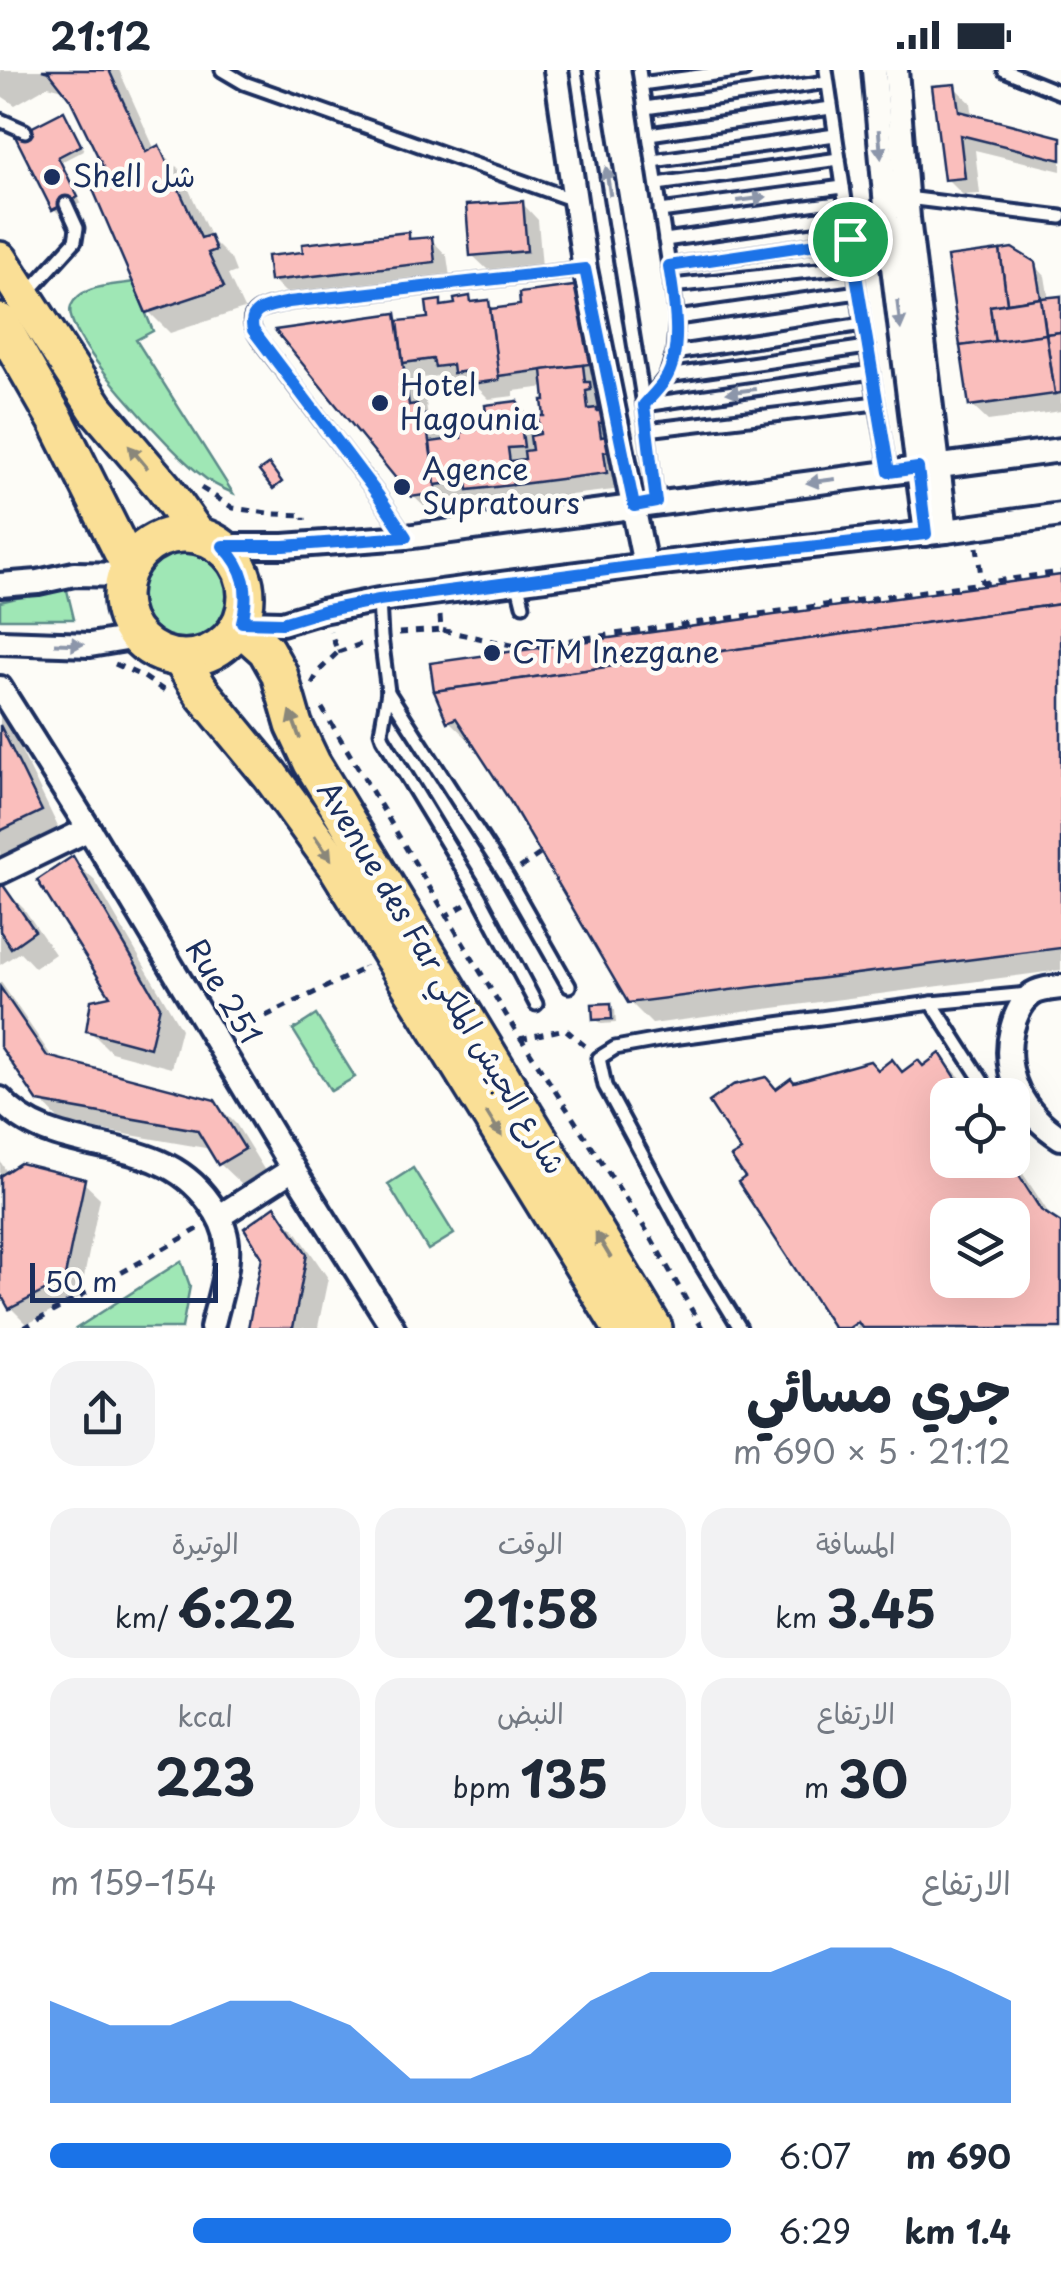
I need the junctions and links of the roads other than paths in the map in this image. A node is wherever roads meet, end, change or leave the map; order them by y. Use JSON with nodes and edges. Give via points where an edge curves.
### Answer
{"nodes":[{"id":1,"x":222,"y":70,"type":"edge"},
{"id":2,"x":556,"y":70,"type":"edge"},
{"id":3,"x":590,"y":70,"type":"edge"},
{"id":4,"x":640,"y":70,"type":"edge"},
{"id":5,"x":744,"y":70,"type":"edge"},
{"id":6,"x":874,"y":70,"type":"edge"},
{"id":7,"x":896,"y":70,"type":"edge"},
{"id":8,"x":1004,"y":70,"type":"edge"},
{"id":9,"x":826,"y":76,"type":"edge"},
{"id":10,"x":642,"y":84,"type":"junction"},
{"id":11,"x":1061,"y":93,"type":"edge"},
{"id":12,"x":645,"y":108,"type":"junction"},
{"id":13,"x":831,"y":108,"type":"junction"},
{"id":14,"x":0,"y":120,"type":"edge"},
{"id":15,"x":24,"y":130,"type":"dead end"},
{"id":16,"x":649,"y":134,"type":"junction"},
{"id":17,"x":835,"y":134,"type":"junction"},
{"id":18,"x":839,"y":159,"type":"junction"},
{"id":19,"x":653,"y":160,"type":"junction"},
{"id":20,"x":657,"y":184,"type":"junction"},
{"id":21,"x":843,"y":186,"type":"junction"},
{"id":22,"x":574,"y":200,"type":"junction"},
{"id":23,"x":66,"y":204,"type":"dead end"},
{"id":24,"x":660,"y":210,"type":"junction"},
{"id":25,"x":900,"y":211,"type":"junction"},
{"id":26,"x":847,"y":214,"type":"junction"},
{"id":27,"x":1061,"y":218,"type":"edge"},
{"id":28,"x":850,"y":239,"type":"junction"},
{"id":29,"x":665,"y":240,"type":"junction"},
{"id":30,"x":0,"y":260,"type":"edge"},
{"id":31,"x":669,"y":266,"type":"junction"},
{"id":32,"x":854,"y":266,"type":"junction"},
{"id":33,"x":585,"y":269,"type":"junction"},
{"id":34,"x":672,"y":286,"type":"junction"},
{"id":35,"x":858,"y":292,"type":"junction"},
{"id":36,"x":11,"y":310,"type":"edge"},
{"id":37,"x":676,"y":318,"type":"junction"},
{"id":38,"x":863,"y":324,"type":"junction"},
{"id":39,"x":868,"y":347,"type":"junction"},
{"id":40,"x":674,"y":353,"type":"junction"},
{"id":41,"x":872,"y":372,"type":"junction"},
{"id":42,"x":667,"y":376,"type":"junction"},
{"id":43,"x":876,"y":403,"type":"junction"},
{"id":44,"x":644,"y":405,"type":"junction"},
{"id":45,"x":648,"y":430,"type":"junction"},
{"id":46,"x":1061,"y":450,"type":"edge"},
{"id":47,"x":928,"y":467,"type":"junction"},
{"id":48,"x":889,"y":472,"type":"junction"},
{"id":49,"x":645,"y":504,"type":"junction"},
{"id":50,"x":1061,"y":515,"type":"edge"},
{"id":51,"x":936,"y":532,"type":"junction"},
{"id":52,"x":406,"y":537,"type":"junction"},
{"id":53,"x":210,"y":540,"type":"junction"},
{"id":54,"x":645,"y":565,"type":"junction"},
{"id":55,"x":127,"y":570,"type":"junction"},
{"id":56,"x":517,"y":581,"type":"junction"},
{"id":57,"x":0,"y":585,"type":"edge"},
{"id":58,"x":379,"y":600,"type":"junction"},
{"id":59,"x":523,"y":605,"type":"dead end"},
{"id":60,"x":241,"y":624,"type":"junction"},
{"id":61,"x":138,"y":638,"type":"junction"},
{"id":62,"x":0,"y":642,"type":"edge"},
{"id":63,"x":180,"y":658,"type":"junction"},
{"id":64,"x":0,"y":688,"type":"edge"},
{"id":65,"x":388,"y":692,"type":"junction"},
{"id":66,"x":88,"y":828,"type":"junction"},
{"id":67,"x":0,"y":872,"type":"edge"},
{"id":68,"x":569,"y":986,"type":"dead end"},
{"id":69,"x":1061,"y":986,"type":"edge"},
{"id":70,"x":1033,"y":993,"type":"junction"},
{"id":71,"x":932,"y":1003,"type":"junction"},
{"id":72,"x":536,"y":1004,"type":"dead end"},
{"id":73,"x":979,"y":1078,"type":"edge"},
{"id":74,"x":0,"y":1099,"type":"edge"},
{"id":75,"x":1061,"y":1138,"type":"edge"},
{"id":76,"x":293,"y":1169,"type":"junction"},
{"id":77,"x":220,"y":1216,"type":"junction"},
{"id":78,"x":212,"y":1328,"type":"edge"},
{"id":79,"x":393,"y":1328,"type":"edge"},
{"id":80,"x":621,"y":1328,"type":"edge"},
{"id":81,"x":654,"y":1328,"type":"edge"},
{"id":82,"x":740,"y":1328,"type":"edge"}],
"edges":[{"from":1,"to":22,"type":"lane"},
{"from":2,"to":22,"type":"street"},
{"from":44,"to":3,"type":"lane","one_way":true},
{"from":4,"to":10,"type":"lane"},
{"from":5,"to":10,"type":"lane"},
{"from":6,"to":25,"type":"street","one_way":true},
{"from":7,"to":25,"type":"street"},
{"from":8,"to":11,"type":"lane"},
{"from":9,"to":12,"type":"lane"},
{"from":9,"to":13,"type":"lane"},
{"from":10,"to":12,"type":"lane"},
{"from":12,"to":16,"type":"lane"},
{"from":13,"to":16,"type":"lane"},
{"from":13,"to":17,"type":"lane"},
{"from":14,"to":15,"type":"lane"},
{"from":16,"to":19,"type":"lane"},
{"from":17,"to":18,"type":"lane"},
{"from":17,"to":19,"type":"lane"},
{"from":18,"to":20,"type":"lane"},
{"from":18,"to":21,"type":"lane"},
{"from":19,"to":20,"type":"lane"},
{"from":20,"to":24,"type":"lane"},
{"from":24,"to":21,"type":"lane","one_way":true},
{"from":21,"to":26,"type":"lane"},
{"from":22,"to":33,"type":"street"},
{"from":23,"to":36,"type":"lane","via":[[77,228],[75,241]]},
{"from":24,"to":29,"type":"lane"},
{"from":25,"to":27,"type":"lane"},
{"from":25,"to":47,"type":"street"},
{"from":26,"to":28,"type":"lane"},
{"from":26,"to":29,"type":"lane"},
{"from":28,"to":31,"type":"lane"},
{"from":28,"to":32,"type":"lane"},
{"from":29,"to":31,"type":"lane"},
{"from":30,"to":36,"type":"main road"},
{"from":31,"to":34,"type":"lane"},
{"from":32,"to":34,"type":"lane"},
{"from":32,"to":35,"type":"lane"},
{"from":33,"to":49,"type":"street"},
{"from":33,"to":52,"type":"lane","via":[[289,302],[253,314],[259,340]]},
{"from":34,"to":37,"type":"lane"},
{"from":35,"to":37,"type":"lane"},
{"from":35,"to":38,"type":"lane"},
{"from":53,"to":36,"type":"main road","one_way":true},
{"from":36,"to":55,"type":"main road"},
{"from":37,"to":40,"type":"lane"},
{"from":38,"to":39,"type":"lane"},
{"from":38,"to":40,"type":"lane"},
{"from":39,"to":41,"type":"lane"},
{"from":39,"to":42,"type":"lane"},
{"from":40,"to":42,"type":"lane"},
{"from":41,"to":43,"type":"lane"},
{"from":41,"to":44,"type":"lane","one_way":true},
{"from":42,"to":44,"type":"lane"},
{"from":43,"to":45,"type":"lane"},
{"from":43,"to":48,"type":"lane"},
{"from":44,"to":45,"type":"lane"},
{"from":45,"to":49,"type":"lane"},
{"from":46,"to":47,"type":"street"},
{"from":47,"to":48,"type":"street"},
{"from":47,"to":51,"type":"street"},
{"from":48,"to":49,"type":"street","one_way":true},
{"from":49,"to":52,"type":"street"},
{"from":49,"to":54,"type":"street"},
{"from":50,"to":51,"type":"street"},
{"from":51,"to":54,"type":"street"},
{"from":52,"to":53,"type":"street","via":[[306,545]]},
{"from":53,"to":55,"type":"main road","via":[[176,534],[157,539]]},
{"from":53,"to":60,"type":"main road","via":[[242,572]]},
{"from":54,"to":56,"type":"street"},
{"from":55,"to":57,"type":"street"},
{"from":55,"to":61,"type":"main road","via":[[123,608]]},
{"from":56,"to":58,"type":"street"},
{"from":56,"to":59,"type":"lane"},
{"from":58,"to":60,"type":"street","via":[[282,623]]},
{"from":58,"to":65,"type":"lane"},
{"from":60,"to":63,"type":"main road","via":[[215,651]]},
{"from":81,"to":60,"type":"main road","name":"Avenue des Far شارع الجيش الملكي","one_way":true,"via":[[312,764],[279,673]]},
{"from":62,"to":61,"type":"street","one_way":true,"via":[[90,645]]},
{"from":61,"to":63,"type":"main road"},
{"from":63,"to":80,"type":"main road","name":"Avenue des Far شارع الجيش الملكي","one_way":true,"via":[[338,869]]},
{"from":64,"to":66,"type":"street","name":"Rue 251"},
{"from":65,"to":68,"type":"lane"},
{"from":65,"to":72,"type":"lane","via":[[383,738]]},
{"from":66,"to":67,"type":"street"},
{"from":66,"to":76,"type":"street","name":"Rue 251"},
{"from":69,"to":70,"type":"street"},
{"from":70,"to":71,"type":"lane"},
{"from":70,"to":75,"type":"street","via":[[1012,1026],[1008,1065],[1024,1102]]},
{"from":71,"to":73,"type":"lane"},
{"from":71,"to":82,"type":"lane","via":[[665,1039],[615,1048],[599,1058],[606,1086]]},
{"from":74,"to":77,"type":"street","via":[[42,1130],[176,1169]]},
{"from":76,"to":77,"type":"street"},
{"from":76,"to":79,"type":"street","name":"Rue 251"},
{"from":77,"to":78,"type":"street","via":[[225,1272]]}]}
